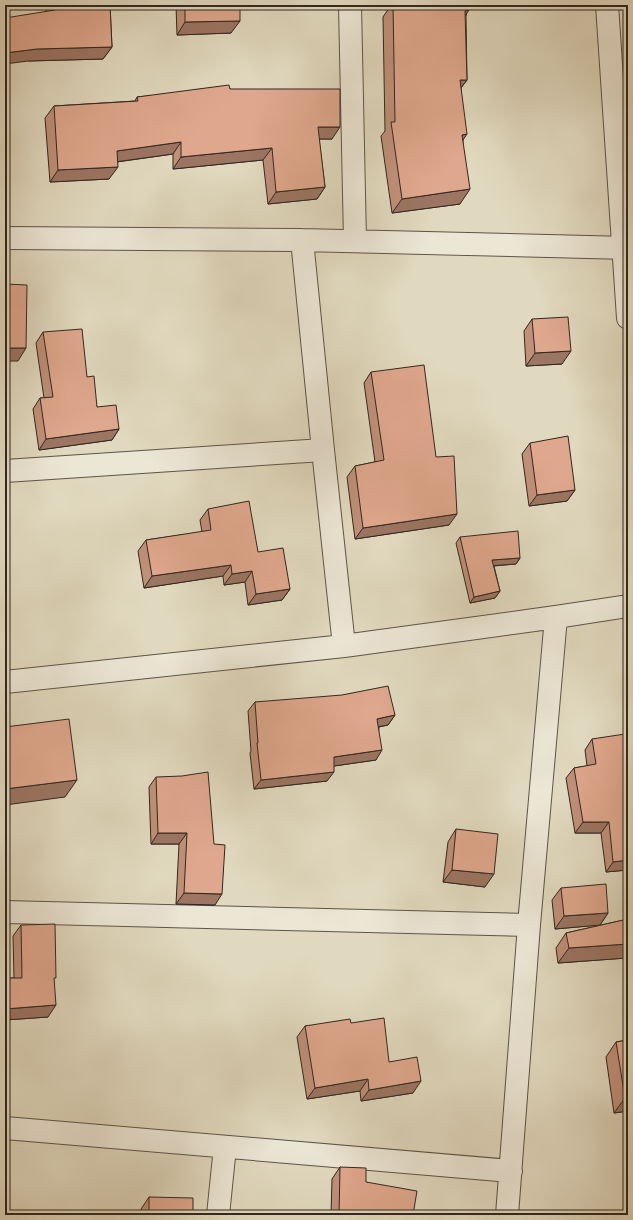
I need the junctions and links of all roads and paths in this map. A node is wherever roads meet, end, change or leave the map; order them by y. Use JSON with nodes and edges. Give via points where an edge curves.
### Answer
{"nodes":[{"id":1,"x":350,"y":5,"type":"edge"},
{"id":2,"x":607,"y":5,"type":"edge"},
{"id":3,"x":5,"y":238,"type":"edge"},
{"id":4,"x":302,"y":240,"type":"junction"},
{"id":5,"x":355,"y":241,"type":"junction"},
{"id":6,"x":625,"y":248,"type":"edge"},
{"id":7,"x":628,"y":318,"type":"edge"},
{"id":8,"x":322,"y":450,"type":"junction"},
{"id":9,"x":5,"y":471,"type":"edge"},
{"id":10,"x":628,"y":606,"type":"edge"},
{"id":11,"x":556,"y":617,"type":"junction"},
{"id":12,"x":344,"y":646,"type":"junction"},
{"id":13,"x":5,"y":682,"type":"edge"},
{"id":14,"x":5,"y":912,"type":"edge"},
{"id":15,"x":529,"y":925,"type":"junction"},
{"id":16,"x":5,"y":1128,"type":"edge"},
{"id":17,"x":225,"y":1147,"type":"junction"},
{"id":18,"x":510,"y":1171,"type":"junction"},
{"id":19,"x":218,"y":1215,"type":"edge"},
{"id":20,"x":507,"y":1215,"type":"edge"}],
"edges":[{"from":1,"to":5,"type":"street"},
{"from":2,"to":6,"type":"street"},
{"from":3,"to":4,"type":"street"},
{"from":4,"to":5,"type":"street"},
{"from":4,"to":8,"type":"street"},
{"from":5,"to":6,"type":"street"},
{"from":6,"to":7,"type":"street"},
{"from":8,"to":9,"type":"street"},
{"from":8,"to":12,"type":"street"},
{"from":10,"to":11,"type":"street"},
{"from":11,"to":12,"type":"street"},
{"from":11,"to":15,"type":"street"},
{"from":12,"to":13,"type":"street"},
{"from":14,"to":15,"type":"street"},
{"from":15,"to":18,"type":"street"},
{"from":16,"to":17,"type":"street"},
{"from":17,"to":18,"type":"street"},
{"from":17,"to":19,"type":"street"},
{"from":18,"to":20,"type":"street"}]}
